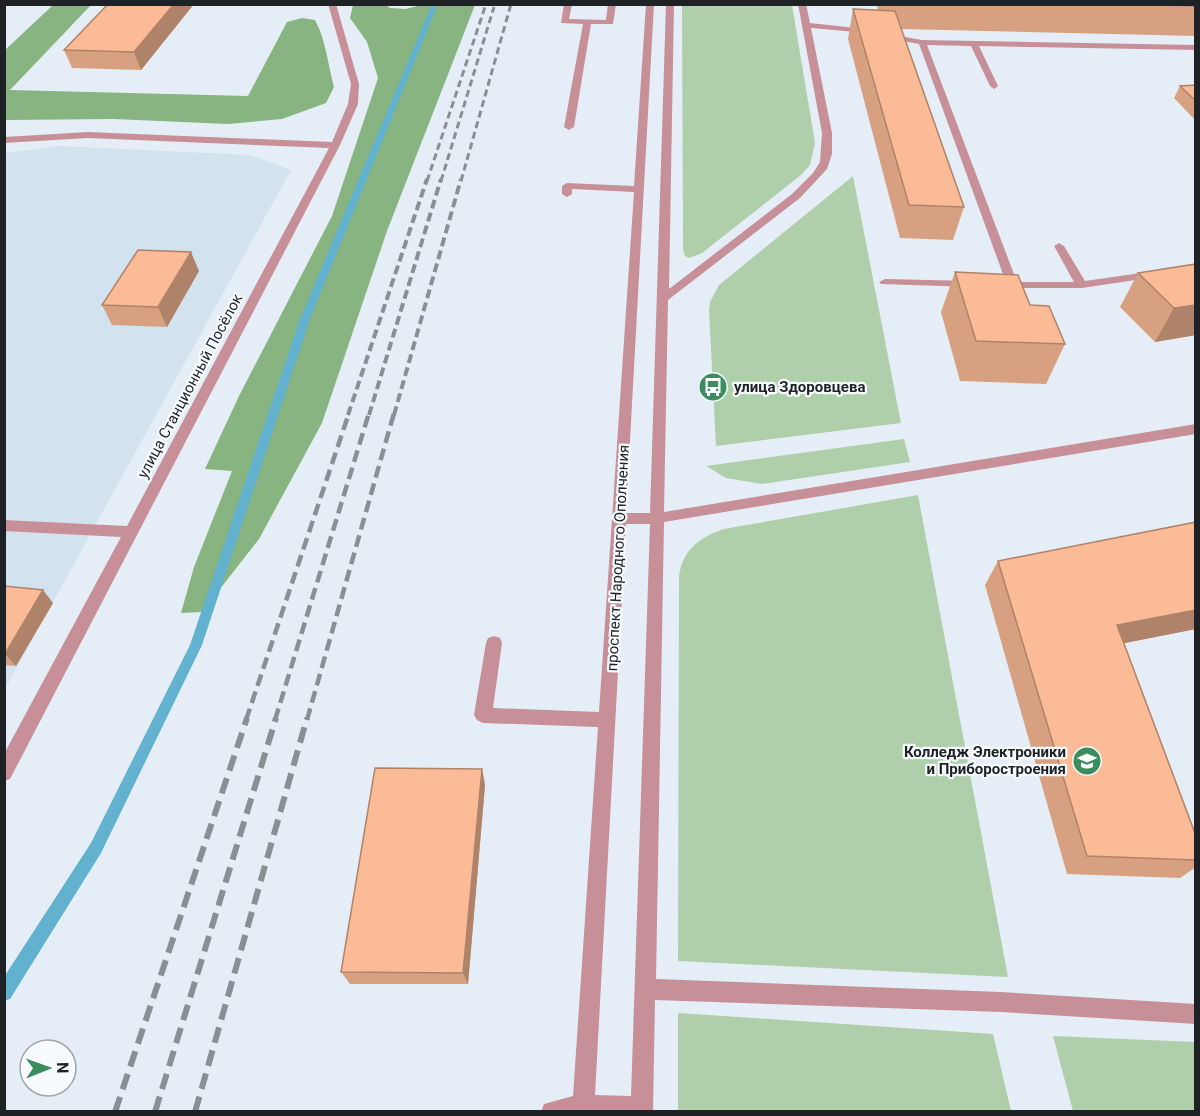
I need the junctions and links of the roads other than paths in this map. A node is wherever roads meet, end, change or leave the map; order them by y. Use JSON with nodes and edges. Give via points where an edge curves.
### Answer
{"nodes":[{"id":1,"x":332,"y":4,"type":"edge"},
{"id":2,"x":568,"y":4,"type":"edge"},
{"id":3,"x":612,"y":4,"type":"edge"},
{"id":4,"x":650,"y":4,"type":"edge"},
{"id":5,"x":670,"y":4,"type":"edge"},
{"id":6,"x":802,"y":4,"type":"edge"},
{"id":7,"x":588,"y":21,"type":"junction"},
{"id":8,"x":805,"y":25,"type":"junction"},
{"id":9,"x":922,"y":42,"type":"junction"},
{"id":10,"x":974,"y":43,"type":"junction"},
{"id":11,"x":1196,"y":48,"type":"edge"},
{"id":12,"x":994,"y":86,"type":"dead end"},
{"id":13,"x":569,"y":128,"type":"dead end"},
{"id":14,"x":4,"y":140,"type":"edge"},
{"id":15,"x":335,"y":145,"type":"junction"},
{"id":16,"x":639,"y":189,"type":"junction"},
{"id":17,"x":567,"y":194,"type":"dead end"},
{"id":18,"x":1059,"y":246,"type":"dead end"},
{"id":19,"x":1196,"y":268,"type":"edge"},
{"id":20,"x":885,"y":282,"type":"dead end"},
{"id":21,"x":1082,"y":285,"type":"junction"},
{"id":22,"x":1005,"y":287,"type":"junction"},
{"id":23,"x":664,"y":297,"type":"junction"},
{"id":24,"x":1196,"y":429,"type":"edge"},
{"id":25,"x":658,"y":518,"type":"junction"},
{"id":26,"x":620,"y":519,"type":"junction"},
{"id":27,"x":4,"y":525,"type":"edge"},
{"id":28,"x":133,"y":532,"type":"junction"},
{"id":29,"x":494,"y":643,"type":"dead end"},
{"id":30,"x":608,"y":720,"type":"junction"},
{"id":31,"x":4,"y":773,"type":"edge"},
{"id":32,"x":645,"y":989,"type":"junction"},
{"id":33,"x":1196,"y":1014,"type":"edge"},
{"id":34,"x":584,"y":1108,"type":"edge"},
{"id":35,"x":642,"y":1110,"type":"edge"},
{"id":36,"x":552,"y":1112,"type":"edge"}],
"edges":[{"from":1,"to":15,"type":"street","name":"улица Станционный Посёлок","via":[[355,84],[353,104]]},
{"from":2,"to":7,"type":"street","via":[[564,21]]},
{"from":3,"to":7,"type":"street","via":[[610,22]]},
{"from":4,"to":16,"type":"street","name":"проспект Народного Ополчения"},
{"from":5,"to":23,"type":"street"},
{"from":6,"to":8,"type":"street"},
{"from":7,"to":13,"type":"street"},
{"from":8,"to":9,"type":"street"},
{"from":8,"to":23,"type":"street","via":[[827,133],[827,162],[796,196]]},
{"from":9,"to":10,"type":"street"},
{"from":9,"to":22,"type":"street"},
{"from":10,"to":11,"type":"street"},
{"from":10,"to":12,"type":"street"},
{"from":14,"to":15,"type":"street","via":[[88,135]]},
{"from":15,"to":28,"type":"street","name":"улица Станционный Посёлок"},
{"from":16,"to":17,"type":"street","via":[[567,186]]},
{"from":16,"to":26,"type":"street","name":"проспект Народного Ополчения"},
{"from":18,"to":21,"type":"street"},
{"from":19,"to":21,"type":"street"},
{"from":20,"to":22,"type":"street"},
{"from":21,"to":22,"type":"street"},
{"from":23,"to":25,"type":"street"},
{"from":24,"to":25,"type":"street"},
{"from":25,"to":26,"type":"street"},
{"from":25,"to":32,"type":"street"},
{"from":26,"to":30,"type":"street","name":"проспект Народного Ополчения"},
{"from":27,"to":28,"type":"street"},
{"from":28,"to":31,"type":"street","name":"улица Станционный Посёлок"},
{"from":29,"to":30,"type":"street","via":[[483,715]]},
{"from":30,"to":34,"type":"street","name":"проспект Народного Ополчения"},
{"from":32,"to":33,"type":"street","via":[[1020,1003]]},
{"from":32,"to":35,"type":"street"},
{"from":34,"to":35,"type":"street"},
{"from":34,"to":36,"type":"street"}]}
